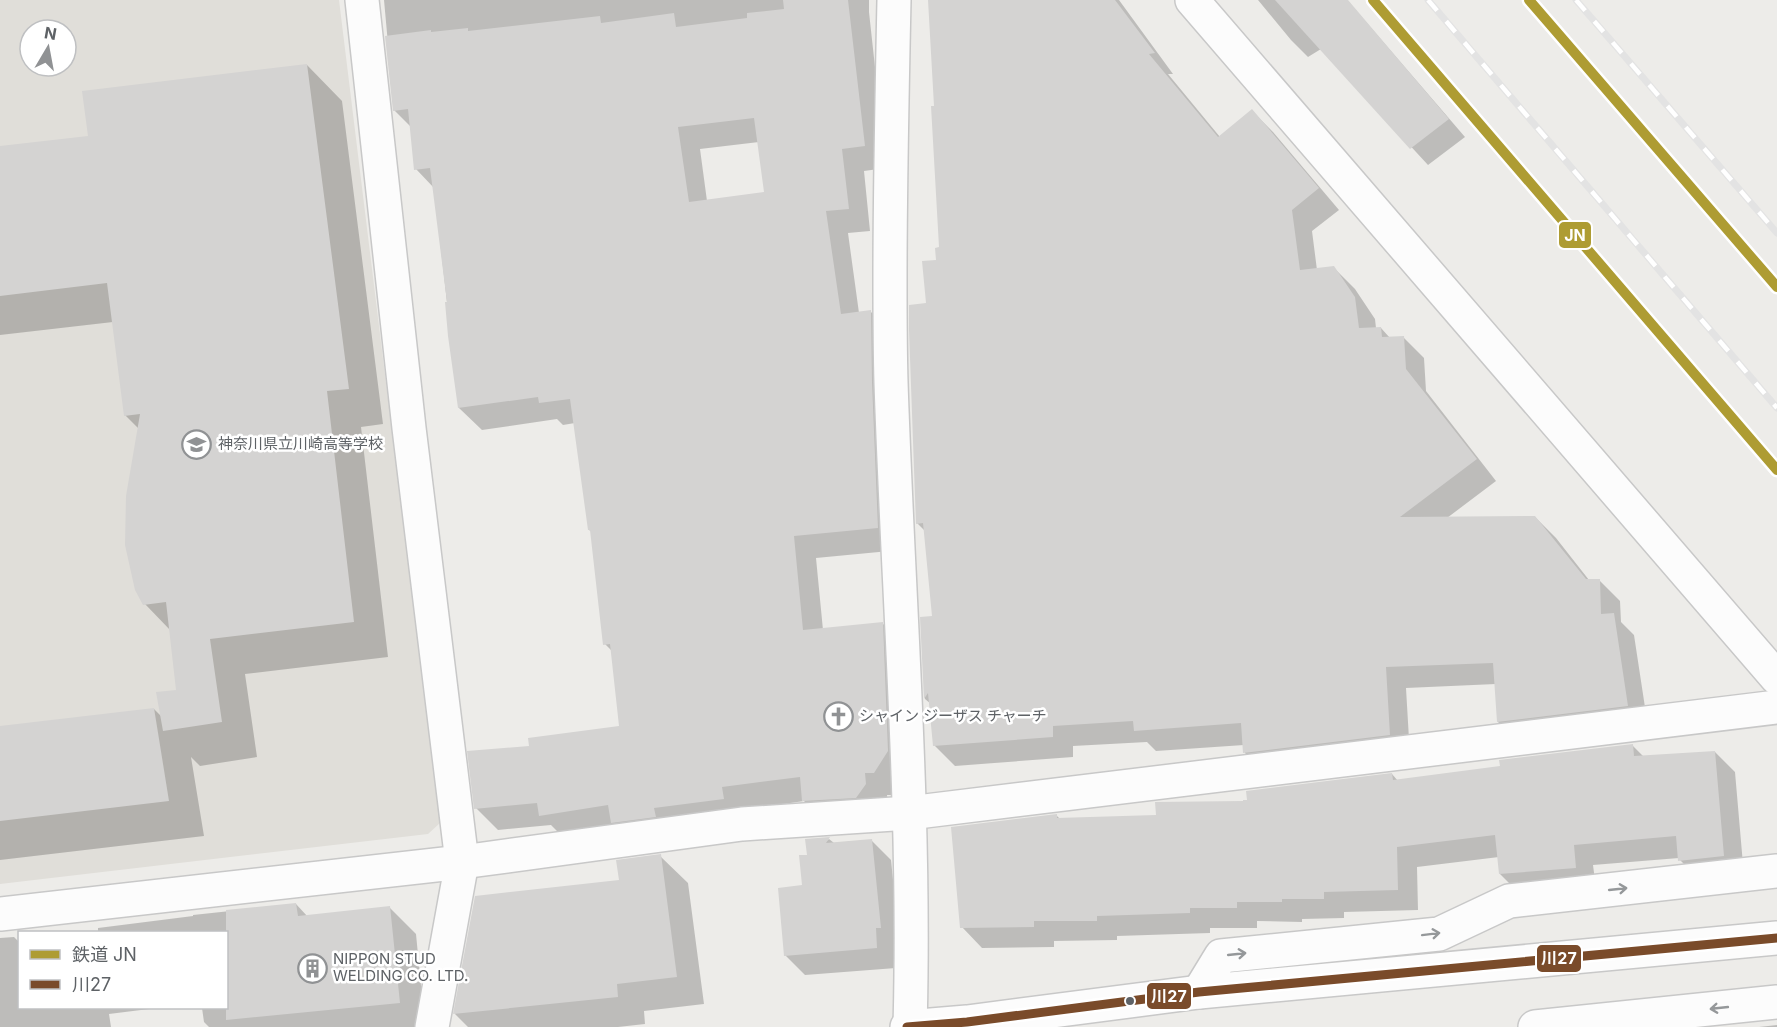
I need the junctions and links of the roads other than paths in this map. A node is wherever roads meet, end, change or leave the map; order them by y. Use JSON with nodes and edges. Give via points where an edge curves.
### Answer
{"nodes":[{"id":1,"x":362,"y":0,"type":"edge"},
{"id":2,"x":894,"y":0,"type":"edge"},
{"id":3,"x":1192,"y":0,"type":"edge"},
{"id":4,"x":1777,"y":678,"type":"edge"},
{"id":5,"x":1777,"y":707,"type":"edge"},
{"id":6,"x":909,"y":813,"type":"junction"},
{"id":7,"x":462,"y":862,"type":"junction"},
{"id":8,"x":1777,"y":871,"type":"edge"},
{"id":9,"x":0,"y":914,"type":"edge"},
{"id":10,"x":1777,"y":938,"type":"edge"},
{"id":11,"x":1199,"y":993,"type":"junction"},
{"id":12,"x":1777,"y":1002,"type":"edge"},
{"id":13,"x":432,"y":1027,"type":"edge"},
{"id":14,"x":909,"y":1027,"type":"edge"},
{"id":15,"x":1535,"y":1027,"type":"edge"}],
"edges":[{"from":1,"to":7,"type":"street"},
{"from":2,"to":6,"type":"street","via":[[891,378]]},
{"from":3,"to":4,"type":"street"},
{"from":5,"to":6,"type":"street"},
{"from":6,"to":7,"type":"street","via":[[742,824]]},
{"from":6,"to":14,"type":"street"},
{"from":7,"to":9,"type":"street"},
{"from":7,"to":13,"type":"street"},
{"from":11,"to":8,"type":"street","one_way":true,"via":[[1221,956],[1439,934],[1509,901]]},
{"from":10,"to":11,"type":"street"},
{"from":11,"to":14,"type":"street"},
{"from":12,"to":15,"type":"street","one_way":true}]}
